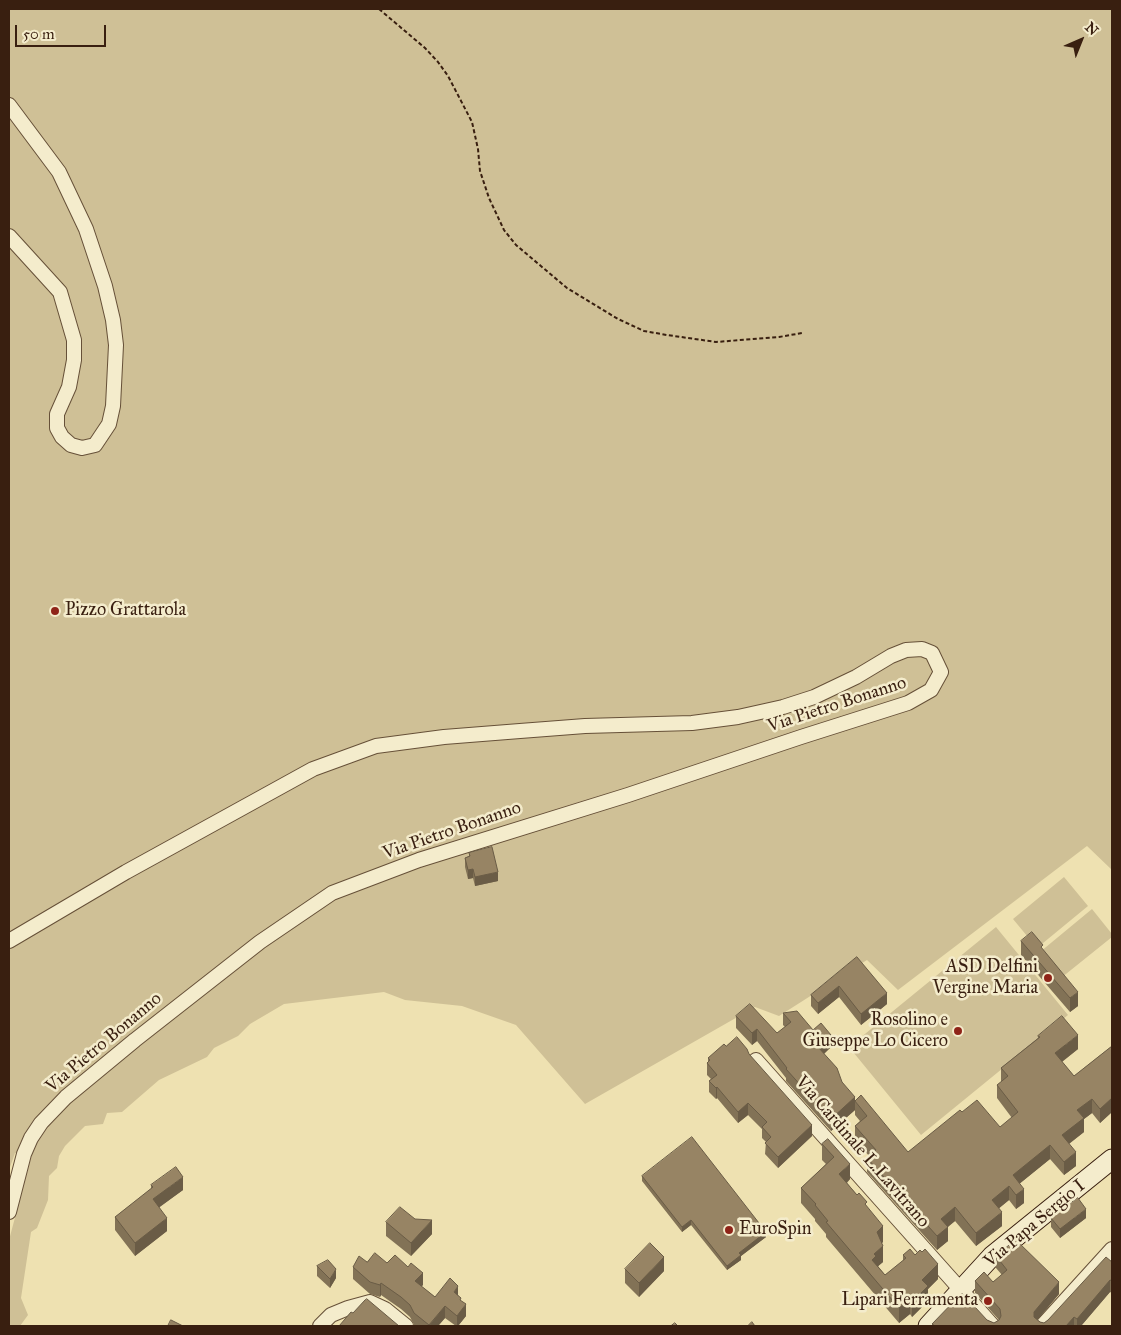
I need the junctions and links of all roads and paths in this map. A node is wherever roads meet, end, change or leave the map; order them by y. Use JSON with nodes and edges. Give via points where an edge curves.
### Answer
{"nodes":[{"id":1,"x":379,"y":9,"type":"edge"},
{"id":2,"x":9,"y":105,"type":"edge"},
{"id":3,"x":9,"y":236,"type":"edge"},
{"id":4,"x":802,"y":333,"type":"dead end"},
{"id":5,"x":9,"y":941,"type":"edge"},
{"id":6,"x":756,"y":1060,"type":"edge"},
{"id":7,"x":1112,"y":1159,"type":"edge"},
{"id":8,"x":9,"y":1212,"type":"edge"},
{"id":9,"x":1112,"y":1249,"type":"edge"},
{"id":10,"x":960,"y":1291,"type":"junction"},
{"id":11,"x":320,"y":1326,"type":"edge"},
{"id":12,"x":406,"y":1326,"type":"edge"},
{"id":13,"x":928,"y":1326,"type":"edge"},
{"id":14,"x":993,"y":1326,"type":"edge"},
{"id":15,"x":1042,"y":1326,"type":"edge"}],
"edges":[{"from":1,"to":4,"type":"path","via":[[425,48],[448,76],[472,122],[480,171],[504,230],[516,245],[567,288],[644,331],[716,342]]},
{"from":2,"to":3,"type":"street","via":[[59,172],[86,229],[105,286],[116,345],[109,424],[95,445],[82,448],[71,445],[57,428],[56,414],[69,387],[74,340],[60,292]]},
{"from":5,"to":8,"type":"street","name":"Via Pietro Bonanno","via":[[126,872],[305,774],[376,746],[501,732],[692,723],[738,716],[814,697],[906,650],[932,653],[941,672],[931,690],[908,703],[419,860],[332,893],[260,942],[66,1097],[31,1138]]},
{"from":6,"to":10,"type":"street","name":"Via Cardinale L.Lavitrano"},
{"from":7,"to":10,"type":"main road","name":"Via Papa Sergio I","via":[[992,1256]]},
{"from":9,"to":15,"type":"street"},
{"from":10,"to":13,"type":"main road","name":"Via Papa Sergio I"},
{"from":10,"to":14,"type":"street","name":"Via Cardinale L.Lavitrano"},
{"from":11,"to":12,"type":"street","via":[[331,1315],[370,1302]]}]}
